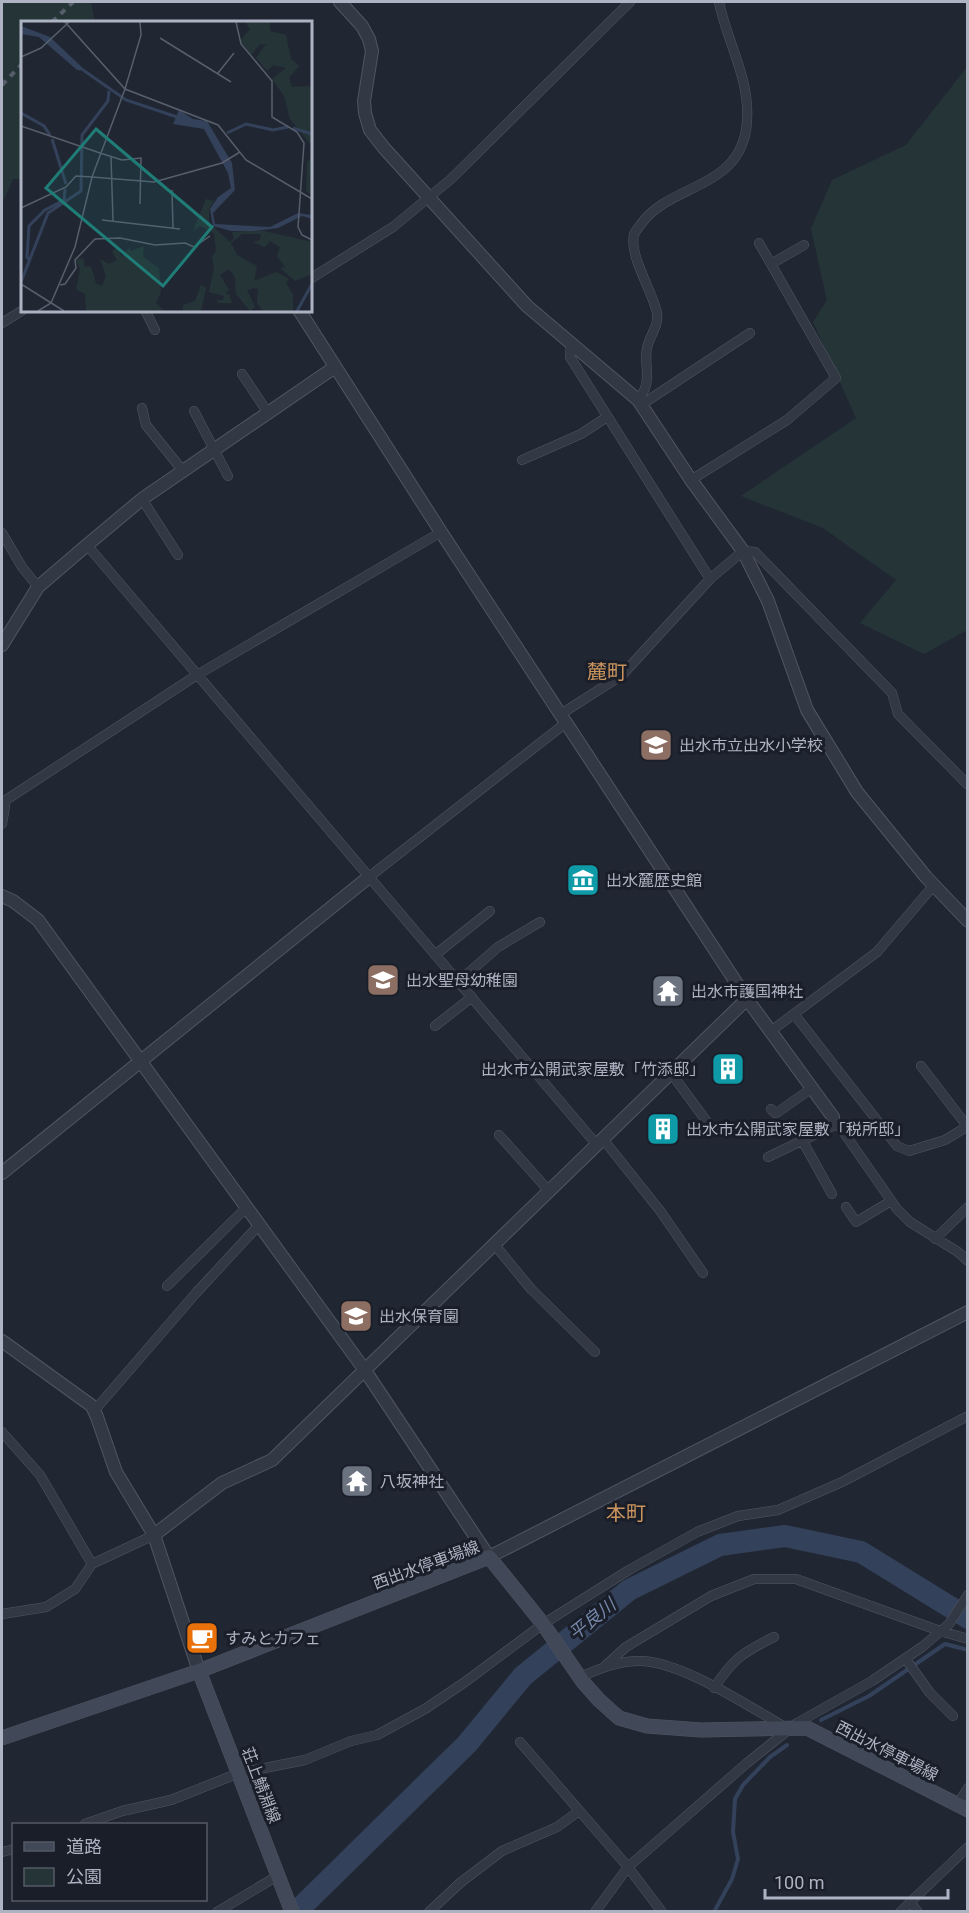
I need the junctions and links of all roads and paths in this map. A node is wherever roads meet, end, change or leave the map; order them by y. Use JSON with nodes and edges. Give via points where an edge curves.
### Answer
{"nodes":[{"id":1,"x":340,"y":2,"type":"edge"},
{"id":2,"x":630,"y":2,"type":"edge"},
{"id":3,"x":719,"y":2,"type":"edge"},
{"id":4,"x":429,"y":197,"type":"junction"},
{"id":5,"x":759,"y":243,"type":"dead end"},
{"id":6,"x":804,"y":245,"type":"dead end"},
{"id":7,"x":771,"y":264,"type":"junction"},
{"id":8,"x":312,"y":278,"type":"edge"},
{"id":9,"x":21,"y":311,"type":"edge"},
{"id":10,"x":146,"y":312,"type":"edge"},
{"id":11,"x":300,"y":312,"type":"edge"},
{"id":12,"x":2,"y":323,"type":"edge"},
{"id":13,"x":155,"y":330,"type":"dead end"},
{"id":14,"x":750,"y":333,"type":"dead end"},
{"id":15,"x":571,"y":343,"type":"junction"},
{"id":16,"x":334,"y":367,"type":"junction"},
{"id":17,"x":242,"y":374,"type":"dead end"},
{"id":18,"x":640,"y":403,"type":"junction"},
{"id":19,"x":142,"y":408,"type":"dead end"},
{"id":20,"x":194,"y":411,"type":"dead end"},
{"id":21,"x":268,"y":413,"type":"junction"},
{"id":22,"x":607,"y":417,"type":"junction"},
{"id":23,"x":215,"y":449,"type":"junction"},
{"id":24,"x":522,"y":460,"type":"dead end"},
{"id":25,"x":183,"y":471,"type":"junction"},
{"id":26,"x":228,"y":476,"type":"dead end"},
{"id":27,"x":691,"y":480,"type":"junction"},
{"id":28,"x":142,"y":499,"type":"junction"},
{"id":29,"x":441,"y":532,"type":"junction"},
{"id":30,"x":2,"y":533,"type":"edge"},
{"id":31,"x":87,"y":545,"type":"junction"},
{"id":32,"x":743,"y":551,"type":"junction"},
{"id":33,"x":178,"y":555,"type":"dead end"},
{"id":34,"x":710,"y":579,"type":"junction"},
{"id":35,"x":38,"y":587,"type":"junction"},
{"id":36,"x":2,"y":645,"type":"edge"},
{"id":37,"x":197,"y":675,"type":"junction"},
{"id":38,"x":564,"y":718,"type":"junction"},
{"id":39,"x":968,"y":785,"type":"edge"},
{"id":40,"x":2,"y":824,"type":"edge"},
{"id":41,"x":369,"y":877,"type":"junction"},
{"id":42,"x":934,"y":885,"type":"junction"},
{"id":43,"x":2,"y":896,"type":"edge"},
{"id":44,"x":490,"y":911,"type":"dead end"},
{"id":45,"x":968,"y":921,"type":"edge"},
{"id":46,"x":540,"y":922,"type":"dead end"},
{"id":47,"x":435,"y":955,"type":"junction"},
{"id":48,"x":458,"y":982,"type":"junction"},
{"id":49,"x":471,"y":997,"type":"junction"},
{"id":50,"x":747,"y":999,"type":"junction"},
{"id":51,"x":794,"y":1014,"type":"junction"},
{"id":52,"x":435,"y":1026,"type":"dead end"},
{"id":53,"x":771,"y":1031,"type":"junction"},
{"id":54,"x":140,"y":1060,"type":"junction"},
{"id":55,"x":921,"y":1066,"type":"dead end"},
{"id":56,"x":671,"y":1073,"type":"junction"},
{"id":57,"x":812,"y":1088,"type":"junction"},
{"id":58,"x":771,"y":1109,"type":"dead end"},
{"id":59,"x":835,"y":1120,"type":"junction"},
{"id":60,"x":968,"y":1126,"type":"edge"},
{"id":61,"x":713,"y":1130,"type":"dead end"},
{"id":62,"x":499,"y":1135,"type":"dead end"},
{"id":63,"x":802,"y":1140,"type":"junction"},
{"id":64,"x":600,"y":1142,"type":"junction"},
{"id":65,"x":768,"y":1157,"type":"dead end"},
{"id":66,"x":2,"y":1173,"type":"edge"},
{"id":67,"x":549,"y":1191,"type":"junction"},
{"id":68,"x":832,"y":1194,"type":"dead end"},
{"id":69,"x":891,"y":1201,"type":"junction"},
{"id":70,"x":846,"y":1207,"type":"dead end"},
{"id":71,"x":968,"y":1207,"type":"edge"},
{"id":72,"x":246,"y":1208,"type":"junction"},
{"id":73,"x":258,"y":1225,"type":"junction"},
{"id":74,"x":935,"y":1239,"type":"junction"},
{"id":75,"x":494,"y":1244,"type":"junction"},
{"id":76,"x":968,"y":1261,"type":"edge"},
{"id":77,"x":703,"y":1273,"type":"dead end"},
{"id":78,"x":167,"y":1286,"type":"dead end"},
{"id":79,"x":968,"y":1312,"type":"edge"},
{"id":80,"x":2,"y":1341,"type":"edge"},
{"id":81,"x":595,"y":1352,"type":"dead end"},
{"id":82,"x":364,"y":1370,"type":"junction"},
{"id":83,"x":94,"y":1411,"type":"junction"},
{"id":84,"x":968,"y":1416,"type":"edge"},
{"id":85,"x":2,"y":1432,"type":"edge"},
{"id":86,"x":154,"y":1535,"type":"junction"},
{"id":87,"x":489,"y":1557,"type":"junction"},
{"id":88,"x":92,"y":1564,"type":"junction"},
{"id":89,"x":968,"y":1595,"type":"edge"},
{"id":90,"x":2,"y":1614,"type":"edge"},
{"id":91,"x":543,"y":1624,"type":"junction"},
{"id":92,"x":940,"y":1631,"type":"junction"},
{"id":93,"x":774,"y":1637,"type":"dead end"},
{"id":94,"x":968,"y":1639,"type":"edge"},
{"id":95,"x":906,"y":1659,"type":"junction"},
{"id":96,"x":605,"y":1666,"type":"junction"},
{"id":97,"x":199,"y":1671,"type":"junction"},
{"id":98,"x":580,"y":1677,"type":"junction"},
{"id":99,"x":714,"y":1688,"type":"junction"},
{"id":100,"x":953,"y":1716,"type":"dead end"},
{"id":101,"x":790,"y":1730,"type":"junction"},
{"id":102,"x":2,"y":1738,"type":"edge"},
{"id":103,"x":520,"y":1742,"type":"dead end"},
{"id":104,"x":239,"y":1773,"type":"junction"},
{"id":105,"x":968,"y":1788,"type":"edge"},
{"id":106,"x":962,"y":1808,"type":"edge"},
{"id":107,"x":579,"y":1810,"type":"junction"},
{"id":108,"x":88,"y":1823,"type":"edge"},
{"id":109,"x":968,"y":1847,"type":"edge"},
{"id":110,"x":628,"y":1867,"type":"junction"},
{"id":111,"x":279,"y":1875,"type":"junction"},
{"id":112,"x":910,"y":1902,"type":"junction"},
{"id":113,"x":217,"y":1911,"type":"edge"},
{"id":114,"x":292,"y":1911,"type":"edge"},
{"id":115,"x":429,"y":1911,"type":"edge"},
{"id":116,"x":595,"y":1911,"type":"edge"},
{"id":117,"x":662,"y":1911,"type":"edge"},
{"id":118,"x":900,"y":1911,"type":"edge"},
{"id":119,"x":918,"y":1911,"type":"edge"}],
"edges":[{"from":1,"to":4,"type":"street","via":[[362,26],[372,51],[364,101],[370,130]]},
{"from":2,"to":4,"type":"street"},
{"from":3,"to":18,"type":"street","via":[[740,64],[745,91],[745,134],[733,161],[711,179],[664,203],[646,217],[634,234],[634,248],[657,311],[657,323],[647,347],[646,387]]},
{"from":4,"to":8,"type":"street","via":[[393,226]]},
{"from":4,"to":15,"type":"street","via":[[526,306]]},
{"from":5,"to":7,"type":"street"},
{"from":6,"to":7,"type":"street"},
{"from":7,"to":27,"type":"street","via":[[836,378],[787,420]]},
{"from":9,"to":12,"type":"street"},
{"from":10,"to":13,"type":"street"},
{"from":11,"to":16,"type":"street"},
{"from":14,"to":18,"type":"street"},
{"from":15,"to":18,"type":"street"},
{"from":15,"to":22,"type":"street","via":[[570,357]]},
{"from":16,"to":21,"type":"street"},
{"from":16,"to":29,"type":"street"},
{"from":17,"to":21,"type":"street"},
{"from":18,"to":27,"type":"street"},
{"from":19,"to":25,"type":"street","via":[[146,425]]},
{"from":20,"to":23,"type":"street"},
{"from":21,"to":23,"type":"street"},
{"from":22,"to":24,"type":"street","via":[[581,434]]},
{"from":22,"to":34,"type":"street"},
{"from":23,"to":25,"type":"street"},
{"from":23,"to":26,"type":"street"},
{"from":25,"to":28,"type":"street"},
{"from":27,"to":32,"type":"street"},
{"from":28,"to":31,"type":"street"},
{"from":28,"to":33,"type":"street"},
{"from":29,"to":37,"type":"street"},
{"from":29,"to":38,"type":"street"},
{"from":30,"to":35,"type":"street"},
{"from":31,"to":35,"type":"street"},
{"from":31,"to":37,"type":"street"},
{"from":32,"to":34,"type":"street"},
{"from":32,"to":39,"type":"street","via":[[755,552],[892,693],[898,714]]},
{"from":32,"to":42,"type":"street","via":[[768,601],[807,710],[857,792]]},
{"from":34,"to":38,"type":"street","via":[[622,675]]},
{"from":35,"to":36,"type":"street"},
{"from":37,"to":40,"type":"street","via":[[6,800]]},
{"from":37,"to":41,"type":"street"},
{"from":38,"to":41,"type":"street"},
{"from":38,"to":50,"type":"street"},
{"from":41,"to":47,"type":"street"},
{"from":41,"to":54,"type":"street"},
{"from":42,"to":45,"type":"street"},
{"from":42,"to":51,"type":"street","via":[[877,952]]},
{"from":43,"to":54,"type":"street","via":[[38,920]]},
{"from":44,"to":47,"type":"street"},
{"from":46,"to":48,"type":"street","via":[[498,947]]},
{"from":47,"to":48,"type":"street"},
{"from":48,"to":49,"type":"street"},
{"from":49,"to":52,"type":"street"},
{"from":49,"to":64,"type":"street"},
{"from":50,"to":53,"type":"street"},
{"from":50,"to":56,"type":"street"},
{"from":51,"to":53,"type":"street"},
{"from":51,"to":60,"type":"street","via":[[897,1146],[909,1151],[945,1140]]},
{"from":53,"to":57,"type":"street"},
{"from":54,"to":66,"type":"street"},
{"from":54,"to":72,"type":"street"},
{"from":55,"to":60,"type":"street"},
{"from":56,"to":61,"type":"street"},
{"from":56,"to":64,"type":"street"},
{"from":57,"to":58,"type":"street","via":[[778,1112]]},
{"from":57,"to":59,"type":"street"},
{"from":59,"to":63,"type":"street"},
{"from":59,"to":69,"type":"street"},
{"from":62,"to":67,"type":"street"},
{"from":63,"to":65,"type":"street"},
{"from":63,"to":68,"type":"street"},
{"from":64,"to":67,"type":"street"},
{"from":64,"to":77,"type":"street","via":[[661,1212]]},
{"from":67,"to":75,"type":"street"},
{"from":69,"to":70,"type":"street","via":[[856,1222]]},
{"from":69,"to":74,"type":"street","via":[[910,1222]]},
{"from":71,"to":74,"type":"street"},
{"from":72,"to":73,"type":"street"},
{"from":72,"to":78,"type":"street"},
{"from":73,"to":82,"type":"street"},
{"from":73,"to":83,"type":"street"},
{"from":74,"to":76,"type":"street"},
{"from":75,"to":81,"type":"street","via":[[531,1289]]},
{"from":75,"to":82,"type":"street"},
{"from":79,"to":87,"type":"street"},
{"from":80,"to":83,"type":"street"},
{"from":82,"to":86,"type":"street","via":[[272,1460],[222,1483]]},
{"from":82,"to":87,"type":"street"},
{"from":83,"to":86,"type":"street","via":[[116,1472]]},
{"from":84,"to":91,"type":"street","via":[[842,1482],[778,1510],[738,1516],[697,1532]]},
{"from":85,"to":88,"type":"street","via":[[40,1475]]},
{"from":86,"to":88,"type":"street"},
{"from":86,"to":97,"type":"street"},
{"from":87,"to":91,"type":"main road","name":"西出水停車場線"},
{"from":87,"to":97,"type":"main road","name":"西出水停車場線"},
{"from":88,"to":90,"type":"street","via":[[75,1589],[46,1607]]},
{"from":89,"to":92,"type":"street"},
{"from":91,"to":98,"type":"main road","name":"西出水停車場線"},
{"from":91,"to":104,"type":"street","via":[[458,1688],[377,1735],[305,1760]]},
{"from":92,"to":94,"type":"street"},
{"from":92,"to":95,"type":"street"},
{"from":92,"to":96,"type":"street","via":[[796,1579],[754,1579],[711,1596],[626,1647]]},
{"from":93,"to":99,"type":"street","via":[[747,1650],[729,1665]]},
{"from":95,"to":100,"type":"street","via":[[930,1693]]},
{"from":95,"to":101,"type":"street"},
{"from":96,"to":98,"type":"street"},
{"from":96,"to":99,"type":"street","via":[[640,1661],[667,1664]]},
{"from":97,"to":102,"type":"main road","name":"西出水停車場線"},
{"from":97,"to":104,"type":"main road","name":"荘上鯖淵線"},
{"from":98,"to":101,"type":"main road","name":"西出水停車場線","via":[[619,1718],[647,1726]]},
{"from":99,"to":101,"type":"street"},
{"from":101,"to":106,"type":"main road","name":"西出水停車場線","via":[[807,1728]]},
{"from":101,"to":110,"type":"street"},
{"from":103,"to":107,"type":"street"},
{"from":104,"to":108,"type":"street","via":[[171,1800]]},
{"from":104,"to":111,"type":"main road","name":"荘上鯖淵線"},
{"from":105,"to":106,"type":"street"},
{"from":107,"to":110,"type":"street"},
{"from":107,"to":115,"type":"street","via":[[557,1827],[502,1851]]},
{"from":109,"to":112,"type":"street"},
{"from":110,"to":116,"type":"street"},
{"from":110,"to":117,"type":"street"},
{"from":111,"to":113,"type":"street"},
{"from":111,"to":114,"type":"main road","name":"荘上鯖淵線"},
{"from":112,"to":118,"type":"street"},
{"from":112,"to":119,"type":"street"}]}
